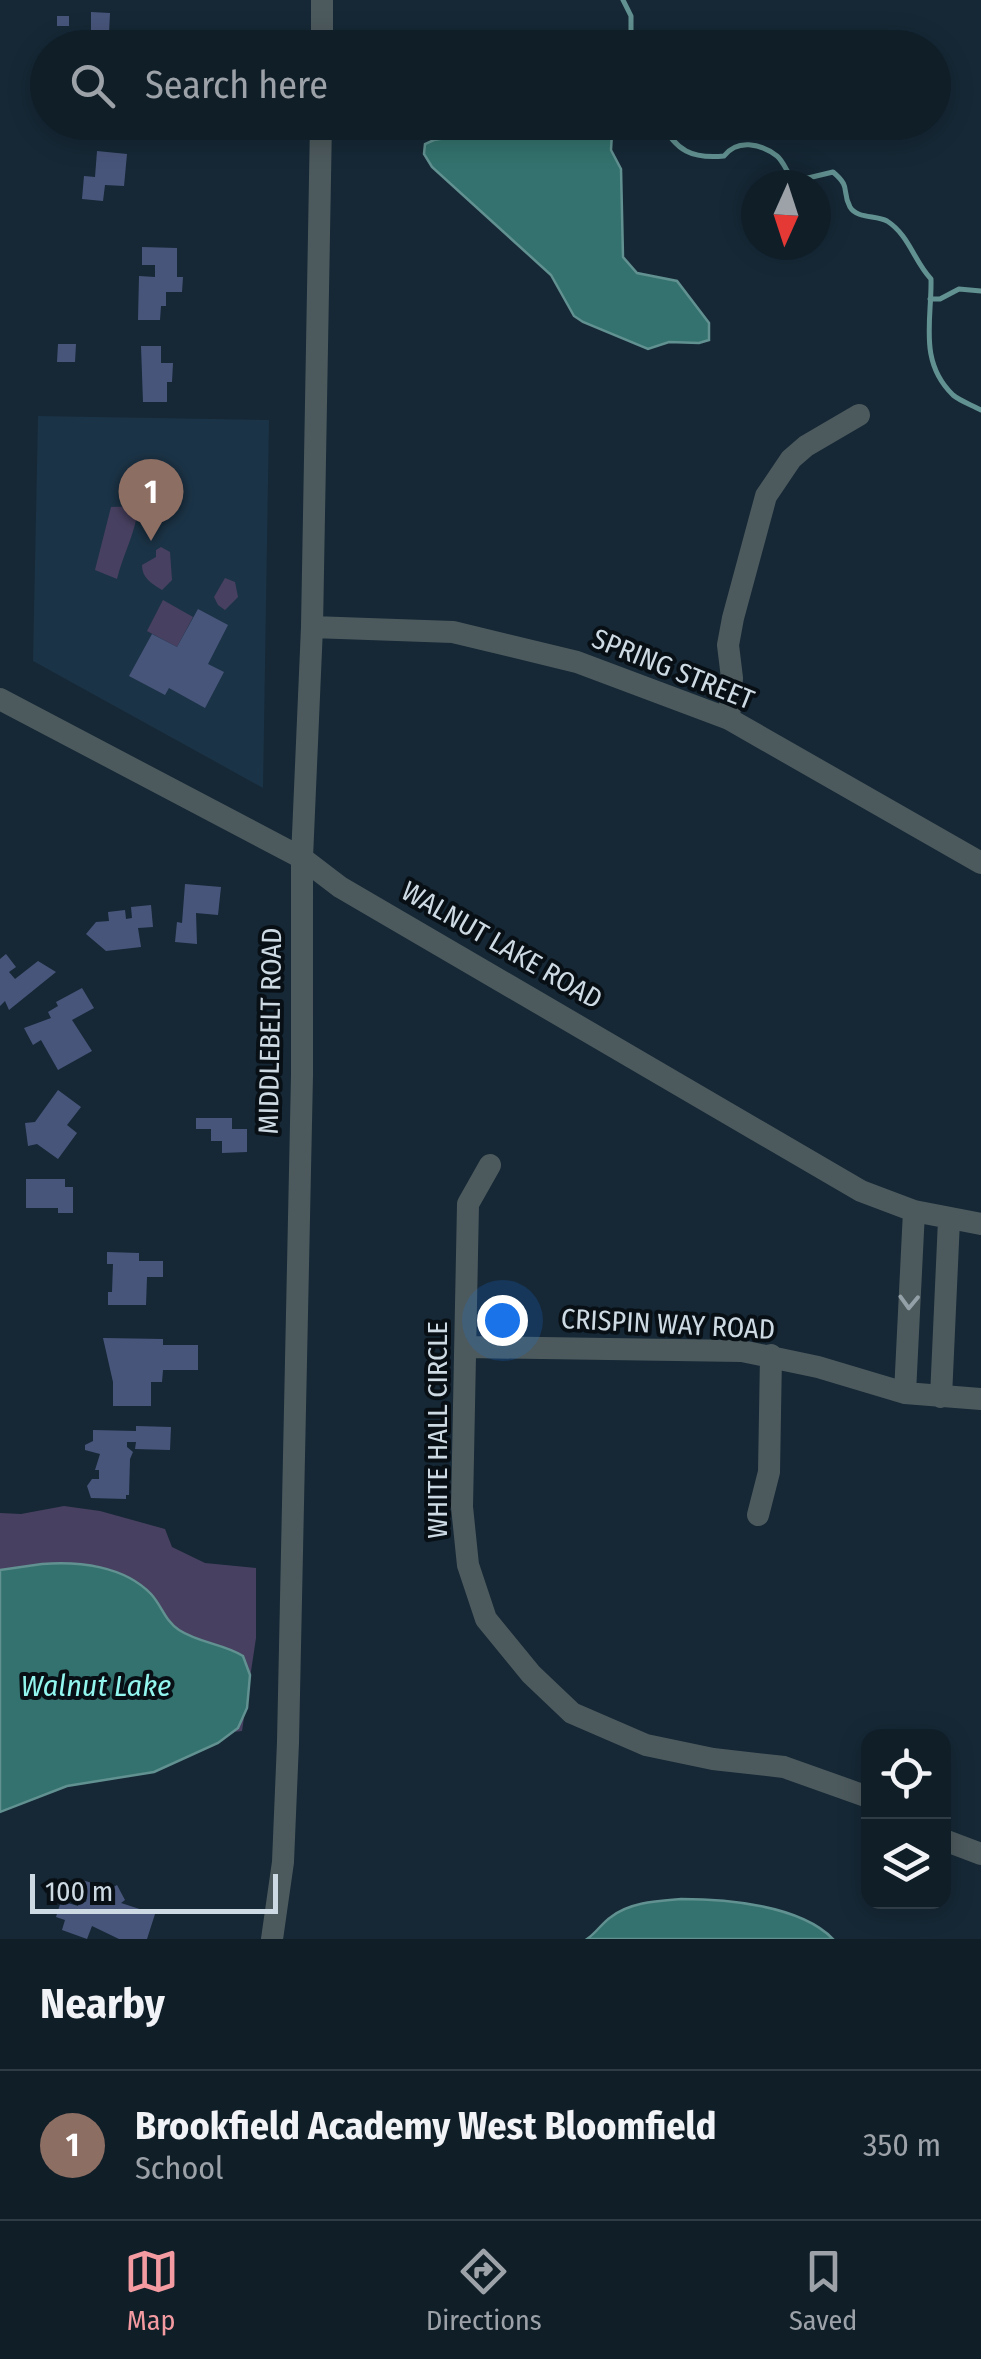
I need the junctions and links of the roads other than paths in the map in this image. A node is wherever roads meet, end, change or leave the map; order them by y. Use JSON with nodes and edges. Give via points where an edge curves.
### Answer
{"nodes":[{"id":1,"x":322,"y":0,"type":"edge"},
{"id":2,"x":322,"y":30,"type":"edge"},
{"id":3,"x":321,"y":140,"type":"edge"},
{"id":4,"x":859,"y":415,"type":"dead end"},
{"id":5,"x":312,"y":627,"type":"junction"},
{"id":6,"x":0,"y":699,"type":"edge"},
{"id":7,"x":728,"y":719,"type":"junction"},
{"id":8,"x":302,"y":858,"type":"junction"},
{"id":9,"x":981,"y":862,"type":"edge"},
{"id":10,"x":490,"y":1166,"type":"dead end"},
{"id":11,"x":914,"y":1212,"type":"junction"},
{"id":12,"x":949,"y":1220,"type":"junction"},
{"id":13,"x":981,"y":1224,"type":"edge"},
{"id":14,"x":467,"y":1347,"type":"junction"},
{"id":15,"x":771,"y":1355,"type":"junction"},
{"id":16,"x":906,"y":1393,"type":"junction"},
{"id":17,"x":941,"y":1397,"type":"junction"},
{"id":18,"x":981,"y":1399,"type":"edge"},
{"id":19,"x":758,"y":1515,"type":"dead end"},
{"id":20,"x":861,"y":1794,"type":"edge"},
{"id":21,"x":951,"y":1843,"type":"edge"},
{"id":22,"x":981,"y":1854,"type":"edge"},
{"id":23,"x":272,"y":1939,"type":"edge"}],
"edges":[{"from":1,"to":2,"type":"street"},
{"from":3,"to":5,"type":"street","name":"MIDDLEBELT ROAD"},
{"from":4,"to":7,"type":"street","via":[[806,446],[766,496],[732,618]]},
{"from":5,"to":7,"type":"street","name":"SPRING STREET","via":[[453,632],[577,662]]},
{"from":5,"to":8,"type":"street","name":"MIDDLEBELT ROAD"},
{"from":6,"to":8,"type":"street","name":"WALNUT LAKE ROAD"},
{"from":7,"to":9,"type":"street","name":"SPRING STREET"},
{"from":8,"to":11,"type":"street","name":"WALNUT LAKE ROAD","via":[[340,887],[811,1164]]},
{"from":8,"to":23,"type":"street","name":"MIDDLEBELT ROAD","via":[[288,1772]]},
{"from":10,"to":14,"type":"street","name":"WHITE HALL CIRCLE","via":[[468,1204]]},
{"from":11,"to":12,"type":"street","name":"WALNUT LAKE ROAD"},
{"from":11,"to":16,"type":"street","one_way":true},
{"from":12,"to":13,"type":"street","name":"WALNUT LAKE ROAD"},
{"from":12,"to":17,"type":"street"},
{"from":14,"to":15,"type":"street","name":"CRISPIN WAY ROAD"},
{"from":14,"to":20,"type":"street","name":"WHITE HALL CIRCLE","via":[[462,1507],[468,1566],[486,1618],[531,1674],[572,1713],[646,1745],[784,1767]]},
{"from":15,"to":16,"type":"street","name":"CRISPIN WAY ROAD"},
{"from":15,"to":19,"type":"street","via":[[769,1472]]},
{"from":16,"to":17,"type":"street","name":"CRISPIN WAY ROAD"},
{"from":17,"to":18,"type":"street","name":"CRISPIN WAY ROAD"},
{"from":21,"to":22,"type":"street"}]}
